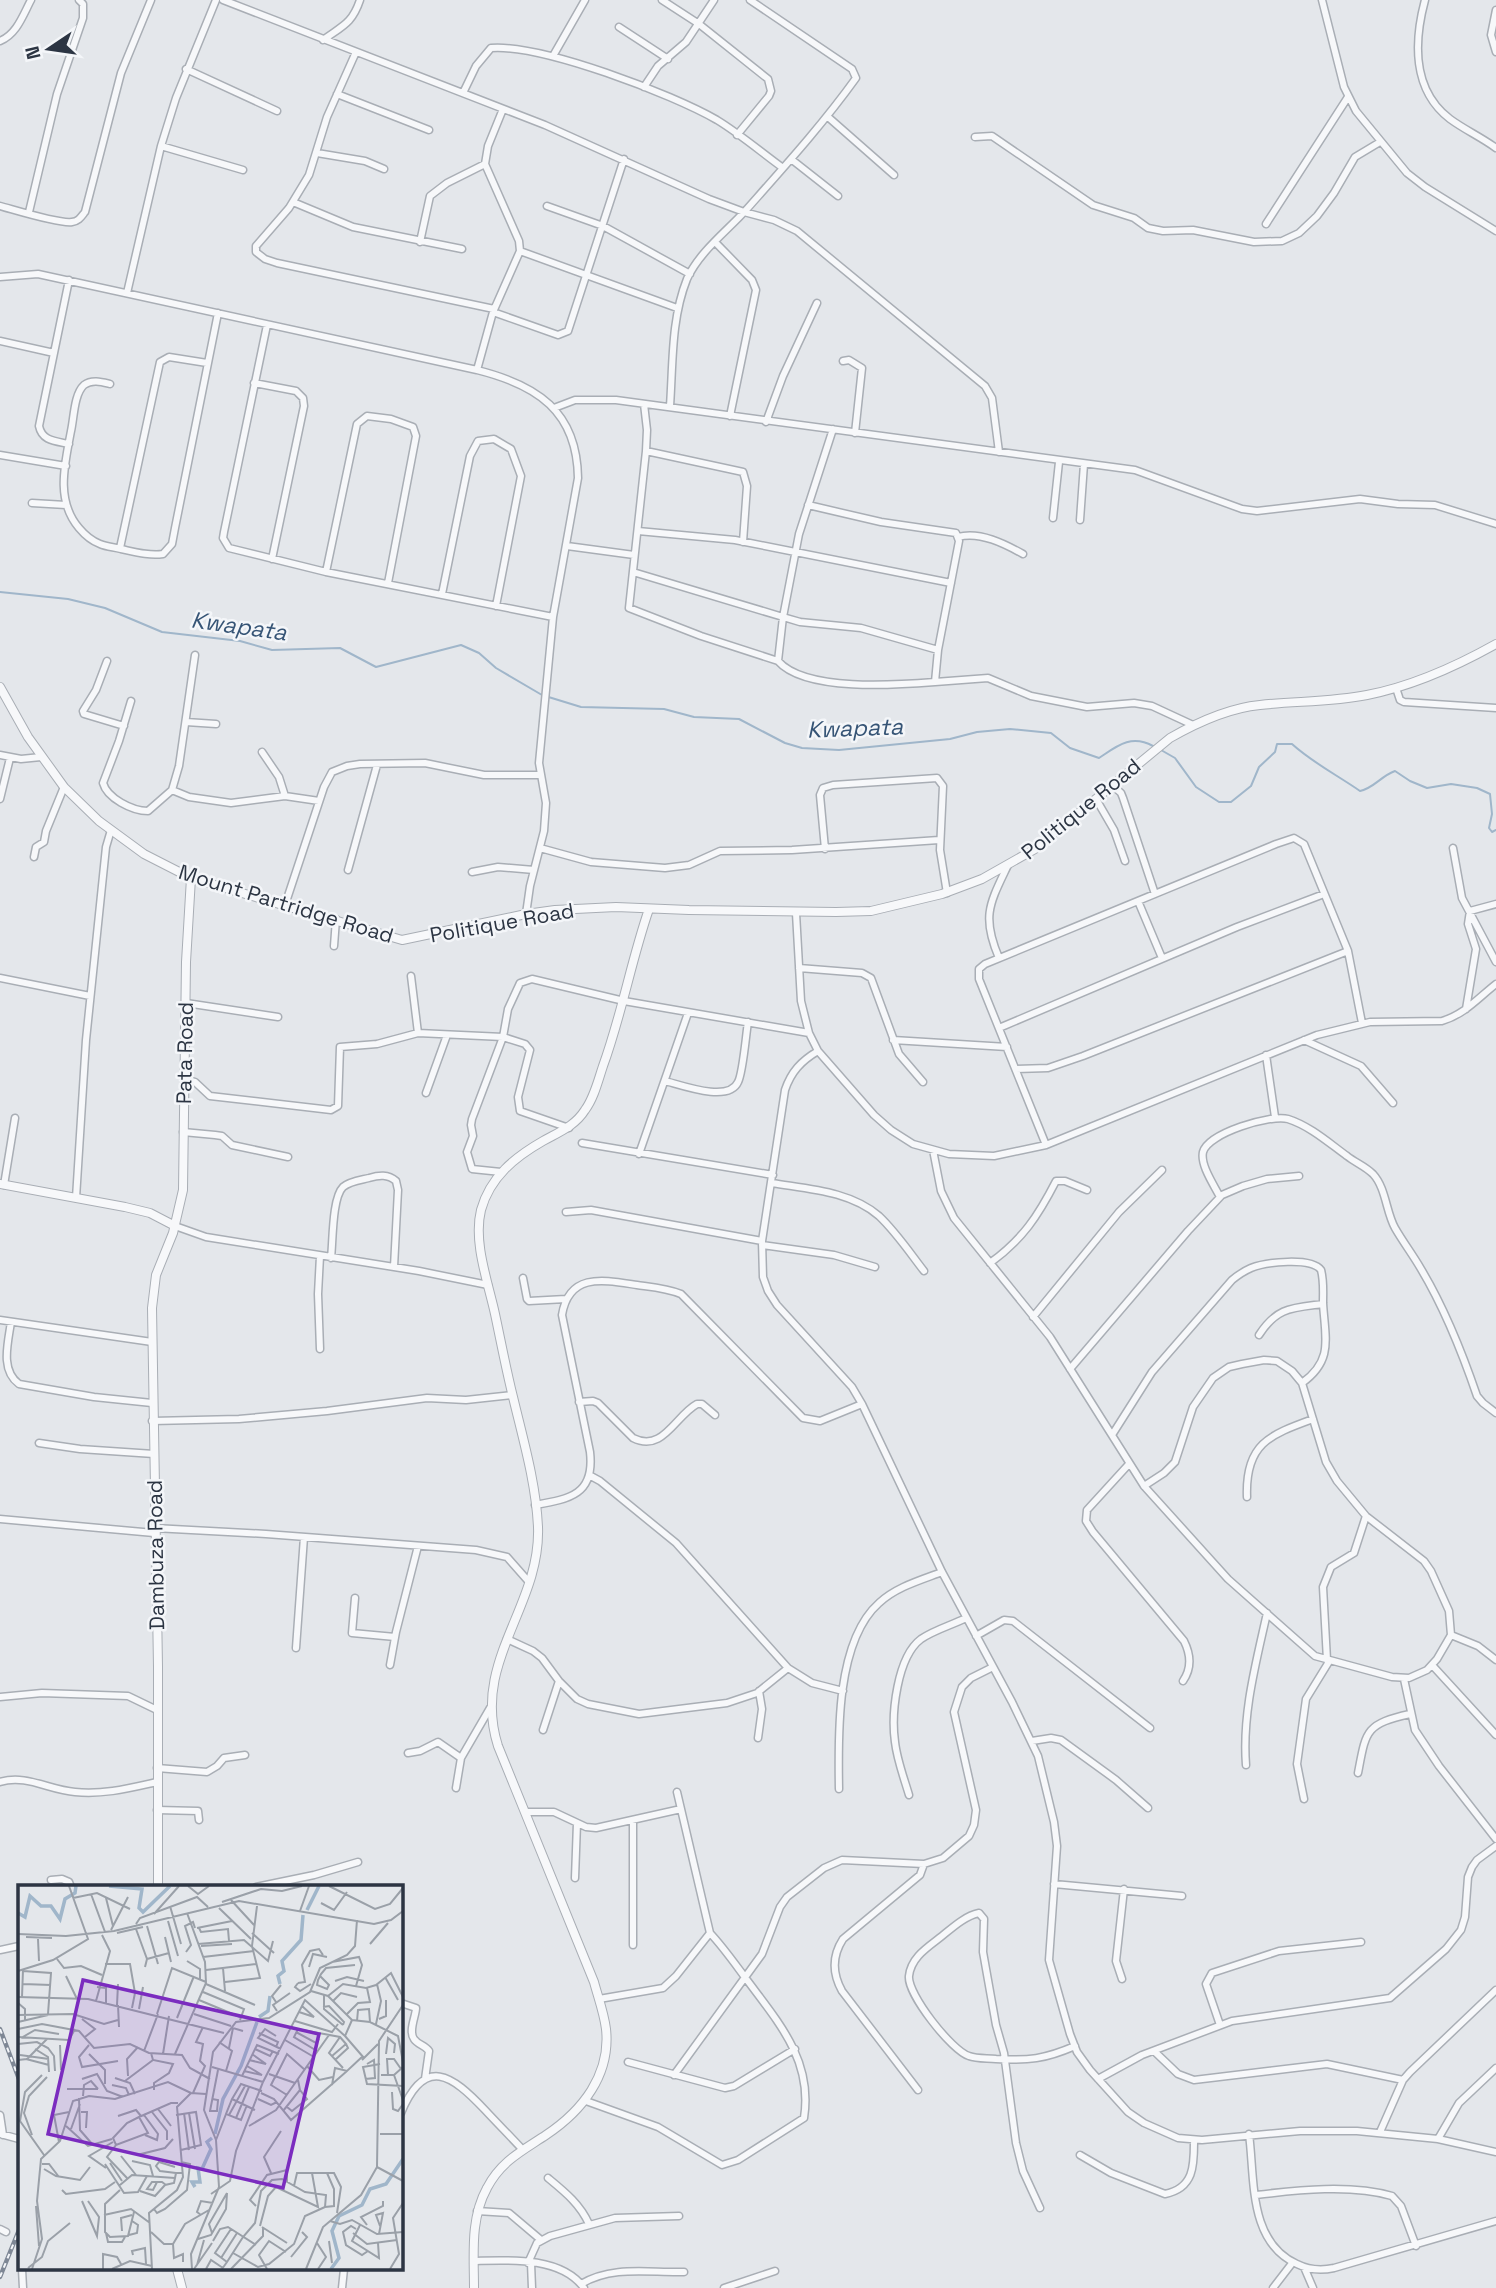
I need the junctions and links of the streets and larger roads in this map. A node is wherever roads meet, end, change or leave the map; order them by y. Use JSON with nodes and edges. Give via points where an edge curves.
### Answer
{"nodes":[{"id":1,"x":31,"y":0,"type":"edge"},
{"id":2,"x":79,"y":0,"type":"edge"},
{"id":3,"x":151,"y":0,"type":"edge"},
{"id":4,"x":216,"y":0,"type":"edge"},
{"id":5,"x":223,"y":0,"type":"edge"},
{"id":6,"x":360,"y":0,"type":"edge"},
{"id":7,"x":585,"y":0,"type":"edge"},
{"id":8,"x":662,"y":0,"type":"edge"},
{"id":9,"x":714,"y":0,"type":"edge"},
{"id":10,"x":750,"y":0,"type":"edge"},
{"id":11,"x":1322,"y":0,"type":"edge"},
{"id":12,"x":1425,"y":0,"type":"edge"},
{"id":13,"x":1496,"y":10,"type":"edge"},
{"id":14,"x":699,"y":24,"type":"junction"},
{"id":15,"x":619,"y":27,"type":"dead end"},
{"id":16,"x":323,"y":40,"type":"junction"},
{"id":17,"x":0,"y":41,"type":"edge"},
{"id":18,"x":1496,"y":51,"type":"edge"},
{"id":19,"x":356,"y":52,"type":"junction"},
{"id":20,"x":553,"y":56,"type":"junction"},
{"id":21,"x":668,"y":59,"type":"junction"},
{"id":22,"x":186,"y":69,"type":"junction"},
{"id":23,"x":644,"y":87,"type":"junction"},
{"id":24,"x":463,"y":93,"type":"junction"},
{"id":25,"x":337,"y":94,"type":"junction"},
{"id":26,"x":1348,"y":97,"type":"junction"},
{"id":27,"x":503,"y":109,"type":"junction"},
{"id":28,"x":277,"y":111,"type":"dead end"},
{"id":29,"x":828,"y":117,"type":"junction"},
{"id":30,"x":429,"y":131,"type":"dead end"},
{"id":31,"x":737,"y":135,"type":"junction"},
{"id":32,"x":975,"y":136,"type":"dead end"},
{"id":33,"x":1380,"y":142,"type":"junction"},
{"id":34,"x":161,"y":146,"type":"junction"},
{"id":35,"x":1496,"y":148,"type":"edge"},
{"id":36,"x":317,"y":153,"type":"junction"},
{"id":37,"x":624,"y":159,"type":"junction"},
{"id":38,"x":791,"y":159,"type":"junction"},
{"id":39,"x":485,"y":164,"type":"junction"},
{"id":40,"x":783,"y":168,"type":"junction"},
{"id":41,"x":384,"y":169,"type":"dead end"},
{"id":42,"x":243,"y":170,"type":"dead end"},
{"id":43,"x":894,"y":175,"type":"dead end"},
{"id":44,"x":838,"y":196,"type":"dead end"},
{"id":45,"x":293,"y":202,"type":"junction"},
{"id":46,"x":0,"y":206,"type":"edge"},
{"id":47,"x":547,"y":206,"type":"dead end"},
{"id":48,"x":29,"y":212,"type":"junction"},
{"id":49,"x":744,"y":212,"type":"junction"},
{"id":50,"x":1266,"y":224,"type":"dead end"},
{"id":51,"x":603,"y":226,"type":"junction"},
{"id":52,"x":1496,"y":231,"type":"edge"},
{"id":53,"x":420,"y":242,"type":"junction"},
{"id":54,"x":715,"y":242,"type":"junction"},
{"id":55,"x":462,"y":249,"type":"dead end"},
{"id":56,"x":520,"y":251,"type":"junction"},
{"id":57,"x":690,"y":274,"type":"junction"},
{"id":58,"x":588,"y":276,"type":"junction"},
{"id":59,"x":0,"y":277,"type":"edge"},
{"id":60,"x":69,"y":280,"type":"junction"},
{"id":61,"x":127,"y":293,"type":"junction"},
{"id":62,"x":817,"y":303,"type":"dead end"},
{"id":63,"x":677,"y":308,"type":"junction"},
{"id":64,"x":493,"y":310,"type":"junction"},
{"id":65,"x":218,"y":313,"type":"junction"},
{"id":66,"x":267,"y":325,"type":"junction"},
{"id":67,"x":0,"y":341,"type":"edge"},
{"id":68,"x":54,"y":353,"type":"junction"},
{"id":69,"x":843,"y":361,"type":"dead end"},
{"id":70,"x":207,"y":363,"type":"junction"},
{"id":71,"x":477,"y":370,"type":"junction"},
{"id":72,"x":254,"y":383,"type":"junction"},
{"id":73,"x":110,"y":384,"type":"dead end"},
{"id":74,"x":644,"y":404,"type":"junction"},
{"id":75,"x":670,"y":406,"type":"junction"},
{"id":76,"x":554,"y":408,"type":"junction"},
{"id":77,"x":730,"y":416,"type":"junction"},
{"id":78,"x":766,"y":422,"type":"junction"},
{"id":79,"x":833,"y":429,"type":"junction"},
{"id":80,"x":855,"y":433,"type":"junction"},
{"id":81,"x":69,"y":444,"type":"junction"},
{"id":82,"x":646,"y":450,"type":"junction"},
{"id":83,"x":999,"y":452,"type":"junction"},
{"id":84,"x":0,"y":455,"type":"edge"},
{"id":85,"x":1059,"y":462,"type":"junction"},
{"id":86,"x":1084,"y":464,"type":"junction"},
{"id":87,"x":66,"y":466,"type":"junction"},
{"id":88,"x":32,"y":503,"type":"dead end"},
{"id":89,"x":66,"y":505,"type":"junction"},
{"id":90,"x":808,"y":505,"type":"junction"},
{"id":91,"x":1053,"y":518,"type":"dead end"},
{"id":92,"x":1080,"y":520,"type":"dead end"},
{"id":93,"x":1496,"y":524,"type":"edge"},
{"id":94,"x":638,"y":531,"type":"junction"},
{"id":95,"x":958,"y":537,"type":"junction"},
{"id":96,"x":743,"y":542,"type":"junction"},
{"id":97,"x":568,"y":546,"type":"junction"},
{"id":98,"x":120,"y":548,"type":"junction"},
{"id":99,"x":795,"y":552,"type":"junction"},
{"id":100,"x":1023,"y":554,"type":"dead end"},
{"id":101,"x":634,"y":555,"type":"junction"},
{"id":102,"x":272,"y":559,"type":"junction"},
{"id":103,"x":326,"y":572,"type":"junction"},
{"id":104,"x":632,"y":572,"type":"junction"},
{"id":105,"x":388,"y":583,"type":"junction"},
{"id":106,"x":951,"y":583,"type":"junction"},
{"id":107,"x":442,"y":594,"type":"junction"},
{"id":108,"x":496,"y":606,"type":"junction"},
{"id":109,"x":554,"y":617,"type":"junction"},
{"id":110,"x":783,"y":617,"type":"junction"},
{"id":111,"x":1496,"y":644,"type":"edge"},
{"id":112,"x":938,"y":650,"type":"junction"},
{"id":113,"x":195,"y":655,"type":"dead end"},
{"id":114,"x":778,"y":660,"type":"junction"},
{"id":115,"x":107,"y":661,"type":"dead end"},
{"id":116,"x":935,"y":682,"type":"junction"},
{"id":117,"x":0,"y":687,"type":"edge"},
{"id":118,"x":1396,"y":688,"type":"junction"},
{"id":119,"x":131,"y":701,"type":"dead end"},
{"id":120,"x":1496,"y":708,"type":"edge"},
{"id":121,"x":186,"y":722,"type":"junction"},
{"id":122,"x":216,"y":724,"type":"dead end"},
{"id":123,"x":1193,"y":725,"type":"junction"},
{"id":124,"x":124,"y":726,"type":"junction"},
{"id":125,"x":262,"y":751,"type":"dead end"},
{"id":126,"x":0,"y":755,"type":"edge"},
{"id":127,"x":41,"y":757,"type":"junction"},
{"id":128,"x":10,"y":758,"type":"junction"},
{"id":129,"x":377,"y":765,"type":"junction"},
{"id":130,"x":540,"y":775,"type":"junction"},
{"id":131,"x":1112,"y":785,"type":"junction"},
{"id":132,"x":64,"y":787,"type":"junction"},
{"id":133,"x":172,"y":790,"type":"junction"},
{"id":134,"x":285,"y":796,"type":"junction"},
{"id":135,"x":0,"y":799,"type":"edge"},
{"id":136,"x":1096,"y":799,"type":"junction"},
{"id":137,"x":319,"y":802,"type":"junction"},
{"id":138,"x":111,"y":830,"type":"junction"},
{"id":139,"x":939,"y":840,"type":"junction"},
{"id":140,"x":540,"y":848,"type":"junction"},
{"id":141,"x":1453,"y":848,"type":"dead end"},
{"id":142,"x":825,"y":849,"type":"junction"},
{"id":143,"x":34,"y":857,"type":"dead end"},
{"id":144,"x":1125,"y":861,"type":"dead end"},
{"id":145,"x":1008,"y":865,"type":"junction"},
{"id":146,"x":348,"y":870,"type":"dead end"},
{"id":147,"x":534,"y":870,"type":"junction"},
{"id":148,"x":472,"y":872,"type":"dead end"},
{"id":149,"x":191,"y":878,"type":"junction"},
{"id":150,"x":947,"y":893,"type":"junction"},
{"id":151,"x":1155,"y":894,"type":"junction"},
{"id":152,"x":1324,"y":894,"type":"junction"},
{"id":153,"x":1138,"y":901,"type":"junction"},
{"id":154,"x":1496,"y":904,"type":"edge"},
{"id":155,"x":285,"y":905,"type":"junction"},
{"id":156,"x":649,"y":909,"type":"junction"},
{"id":157,"x":1470,"y":911,"type":"junction"},
{"id":158,"x":796,"y":913,"type":"junction"},
{"id":159,"x":526,"y":914,"type":"junction"},
{"id":160,"x":336,"y":919,"type":"junction"},
{"id":161,"x":402,"y":940,"type":"joint"},
{"id":162,"x":334,"y":946,"type":"dead end"},
{"id":163,"x":1348,"y":951,"type":"junction"},
{"id":164,"x":999,"y":958,"type":"junction"},
{"id":165,"x":1162,"y":958,"type":"junction"},
{"id":166,"x":1496,"y":962,"type":"edge"},
{"id":167,"x":799,"y":968,"type":"junction"},
{"id":168,"x":411,"y":976,"type":"dead end"},
{"id":169,"x":0,"y":978,"type":"edge"},
{"id":170,"x":1496,"y":984,"type":"edge"},
{"id":171,"x":90,"y":996,"type":"junction"},
{"id":172,"x":624,"y":1001,"type":"junction"},
{"id":173,"x":186,"y":1003,"type":"junction"},
{"id":174,"x":1466,"y":1010,"type":"junction"},
{"id":175,"x":688,"y":1013,"type":"junction"},
{"id":176,"x":278,"y":1017,"type":"dead end"},
{"id":177,"x":748,"y":1022,"type":"junction"},
{"id":178,"x":1362,"y":1023,"type":"junction"},
{"id":179,"x":999,"y":1028,"type":"junction"},
{"id":180,"x":418,"y":1033,"type":"junction"},
{"id":181,"x":809,"y":1033,"type":"junction"},
{"id":182,"x":447,"y":1035,"type":"junction"},
{"id":183,"x":503,"y":1037,"type":"junction"},
{"id":184,"x":893,"y":1040,"type":"junction"},
{"id":185,"x":1304,"y":1040,"type":"junction"},
{"id":186,"x":1007,"y":1047,"type":"junction"},
{"id":187,"x":818,"y":1051,"type":"junction"},
{"id":188,"x":1266,"y":1055,"type":"junction"},
{"id":189,"x":1016,"y":1069,"type":"junction"},
{"id":190,"x":184,"y":1079,"type":"junction"},
{"id":191,"x":665,"y":1081,"type":"junction"},
{"id":192,"x":923,"y":1082,"type":"dead end"},
{"id":193,"x":426,"y":1093,"type":"dead end"},
{"id":194,"x":1393,"y":1103,"type":"dead end"},
{"id":195,"x":1275,"y":1117,"type":"junction"},
{"id":196,"x":15,"y":1118,"type":"dead end"},
{"id":197,"x":569,"y":1128,"type":"junction"},
{"id":198,"x":183,"y":1132,"type":"junction"},
{"id":199,"x":582,"y":1143,"type":"dead end"},
{"id":200,"x":1046,"y":1145,"type":"junction"},
{"id":201,"x":933,"y":1150,"type":"junction"},
{"id":202,"x":639,"y":1154,"type":"junction"},
{"id":203,"x":288,"y":1157,"type":"dead end"},
{"id":204,"x":1162,"y":1170,"type":"dead end"},
{"id":205,"x":501,"y":1172,"type":"junction"},
{"id":206,"x":773,"y":1175,"type":"junction"},
{"id":207,"x":1299,"y":1176,"type":"dead end"},
{"id":208,"x":772,"y":1184,"type":"junction"},
{"id":209,"x":2,"y":1185,"type":"edge"},
{"id":210,"x":1087,"y":1190,"type":"dead end"},
{"id":211,"x":1220,"y":1196,"type":"junction"},
{"id":212,"x":76,"y":1198,"type":"junction"},
{"id":213,"x":566,"y":1212,"type":"dead end"},
{"id":214,"x":175,"y":1226,"type":"junction"},
{"id":215,"x":762,"y":1243,"type":"junction"},
{"id":216,"x":320,"y":1256,"type":"junction"},
{"id":217,"x":331,"y":1258,"type":"junction"},
{"id":218,"x":990,"y":1263,"type":"junction"},
{"id":219,"x":394,"y":1267,"type":"junction"},
{"id":220,"x":875,"y":1267,"type":"dead end"},
{"id":221,"x":924,"y":1270,"type":"dead end"},
{"id":222,"x":523,"y":1278,"type":"dead end"},
{"id":223,"x":488,"y":1284,"type":"junction"},
{"id":224,"x":566,"y":1299,"type":"junction"},
{"id":225,"x":1323,"y":1304,"type":"junction"},
{"id":226,"x":1033,"y":1317,"type":"junction"},
{"id":227,"x":0,"y":1320,"type":"edge"},
{"id":228,"x":11,"y":1322,"type":"junction"},
{"id":229,"x":1259,"y":1335,"type":"dead end"},
{"id":230,"x":152,"y":1342,"type":"junction"},
{"id":231,"x":320,"y":1349,"type":"dead end"},
{"id":232,"x":1070,"y":1369,"type":"junction"},
{"id":233,"x":1302,"y":1383,"type":"junction"},
{"id":234,"x":512,"y":1395,"type":"junction"},
{"id":235,"x":579,"y":1402,"type":"junction"},
{"id":236,"x":152,"y":1403,"type":"junction"},
{"id":237,"x":862,"y":1404,"type":"junction"},
{"id":238,"x":1496,"y":1413,"type":"edge"},
{"id":239,"x":715,"y":1415,"type":"dead end"},
{"id":240,"x":1313,"y":1419,"type":"junction"},
{"id":241,"x":152,"y":1421,"type":"junction"},
{"id":242,"x":1112,"y":1435,"type":"junction"},
{"id":243,"x":39,"y":1443,"type":"dead end"},
{"id":244,"x":154,"y":1454,"type":"junction"},
{"id":245,"x":1129,"y":1464,"type":"junction"},
{"id":246,"x":589,"y":1475,"type":"junction"},
{"id":247,"x":1144,"y":1486,"type":"junction"},
{"id":248,"x":1247,"y":1497,"type":"dead end"},
{"id":249,"x":535,"y":1505,"type":"junction"},
{"id":250,"x":1366,"y":1516,"type":"junction"},
{"id":251,"x":0,"y":1519,"type":"edge"},
{"id":252,"x":154,"y":1530,"type":"junction"},
{"id":253,"x":304,"y":1537,"type":"junction"},
{"id":254,"x":418,"y":1546,"type":"junction"},
{"id":255,"x":942,"y":1572,"type":"junction"},
{"id":256,"x":529,"y":1582,"type":"junction"},
{"id":257,"x":355,"y":1598,"type":"dead end"},
{"id":258,"x":1267,"y":1613,"type":"junction"},
{"id":259,"x":966,"y":1618,"type":"junction"},
{"id":260,"x":1451,"y":1635,"type":"junction"},
{"id":261,"x":976,"y":1636,"type":"junction"},
{"id":262,"x":395,"y":1637,"type":"junction"},
{"id":263,"x":507,"y":1639,"type":"junction"},
{"id":264,"x":296,"y":1648,"type":"dead end"},
{"id":265,"x":1328,"y":1660,"type":"junction"},
{"id":266,"x":1496,"y":1660,"type":"edge"},
{"id":267,"x":390,"y":1665,"type":"dead end"},
{"id":268,"x":1432,"y":1665,"type":"junction"},
{"id":269,"x":992,"y":1667,"type":"junction"},
{"id":270,"x":788,"y":1668,"type":"junction"},
{"id":271,"x":1404,"y":1679,"type":"junction"},
{"id":272,"x":559,"y":1681,"type":"junction"},
{"id":273,"x":1183,"y":1681,"type":"dead end"},
{"id":274,"x":760,"y":1691,"type":"junction"},
{"id":275,"x":843,"y":1691,"type":"junction"},
{"id":276,"x":0,"y":1698,"type":"edge"},
{"id":277,"x":490,"y":1708,"type":"junction"},
{"id":278,"x":157,"y":1710,"type":"junction"},
{"id":279,"x":1410,"y":1714,"type":"junction"},
{"id":280,"x":1150,"y":1728,"type":"dead end"},
{"id":281,"x":543,"y":1730,"type":"dead end"},
{"id":282,"x":1496,"y":1735,"type":"edge"},
{"id":283,"x":758,"y":1738,"type":"dead end"},
{"id":284,"x":1031,"y":1741,"type":"junction"},
{"id":285,"x":408,"y":1753,"type":"dead end"},
{"id":286,"x":245,"y":1755,"type":"dead end"},
{"id":287,"x":461,"y":1758,"type":"junction"},
{"id":288,"x":1246,"y":1765,"type":"dead end"},
{"id":289,"x":157,"y":1768,"type":"junction"},
{"id":290,"x":1358,"y":1773,"type":"dead end"},
{"id":291,"x":0,"y":1782,"type":"edge"},
{"id":292,"x":157,"y":1782,"type":"junction"},
{"id":293,"x":456,"y":1788,"type":"dead end"},
{"id":294,"x":839,"y":1789,"type":"dead end"},
{"id":295,"x":677,"y":1792,"type":"dead end"},
{"id":296,"x":909,"y":1795,"type":"dead end"},
{"id":297,"x":1304,"y":1799,"type":"dead end"},
{"id":298,"x":1148,"y":1808,"type":"dead end"},
{"id":299,"x":681,"y":1809,"type":"junction"},
{"id":300,"x":157,"y":1810,"type":"junction"},
{"id":301,"x":525,"y":1812,"type":"junction"},
{"id":302,"x":199,"y":1820,"type":"dead end"},
{"id":303,"x":633,"y":1820,"type":"junction"},
{"id":304,"x":577,"y":1823,"type":"junction"},
{"id":305,"x":1496,"y":1839,"type":"edge"},
{"id":306,"x":1496,"y":1846,"type":"edge"},
{"id":307,"x":358,"y":1862,"type":"dead end"},
{"id":308,"x":925,"y":1864,"type":"junction"},
{"id":309,"x":575,"y":1878,"type":"dead end"},
{"id":310,"x":51,"y":1880,"type":"dead end"},
{"id":311,"x":293,"y":1884,"type":"edge"},
{"id":312,"x":1054,"y":1884,"type":"junction"},
{"id":313,"x":70,"y":1885,"type":"edge"},
{"id":314,"x":158,"y":1885,"type":"edge"},
{"id":315,"x":1124,"y":1889,"type":"junction"},
{"id":316,"x":1182,"y":1896,"type":"dead end"},
{"id":317,"x":710,"y":1933,"type":"junction"},
{"id":318,"x":1360,"y":1942,"type":"dead end"},
{"id":319,"x":633,"y":1945,"type":"dead end"},
{"id":320,"x":18,"y":1946,"type":"edge"},
{"id":321,"x":0,"y":1950,"type":"edge"},
{"id":322,"x":745,"y":1977,"type":"junction"},
{"id":323,"x":1122,"y":1979,"type":"dead end"},
{"id":324,"x":1496,"y":1990,"type":"edge"},
{"id":325,"x":599,"y":2000,"type":"junction"},
{"id":326,"x":402,"y":2003,"type":"edge"},
{"id":327,"x":1220,"y":2025,"type":"junction"},
{"id":328,"x":1075,"y":2046,"type":"junction"},
{"id":329,"x":795,"y":2049,"type":"junction"},
{"id":330,"x":1154,"y":2051,"type":"junction"},
{"id":331,"x":1005,"y":2059,"type":"junction"},
{"id":332,"x":628,"y":2062,"type":"dead end"},
{"id":333,"x":1496,"y":2068,"type":"edge"},
{"id":334,"x":674,"y":2076,"type":"junction"},
{"id":335,"x":425,"y":2079,"type":"junction"},
{"id":336,"x":1098,"y":2079,"type":"junction"},
{"id":337,"x":1403,"y":2080,"type":"junction"},
{"id":338,"x":918,"y":2090,"type":"dead end"},
{"id":339,"x":586,"y":2101,"type":"junction"},
{"id":340,"x":402,"y":2111,"type":"edge"},
{"id":341,"x":0,"y":2115,"type":"edge"},
{"id":342,"x":1380,"y":2132,"type":"junction"},
{"id":343,"x":1249,"y":2134,"type":"junction"},
{"id":344,"x":1,"y":2135,"type":"edge"},
{"id":345,"x":1438,"y":2139,"type":"junction"},
{"id":346,"x":1194,"y":2140,"type":"junction"},
{"id":347,"x":522,"y":2149,"type":"junction"},
{"id":348,"x":1496,"y":2152,"type":"edge"},
{"id":349,"x":1080,"y":2155,"type":"dead end"},
{"id":350,"x":548,"y":2178,"type":"dead end"},
{"id":351,"x":1256,"y":2195,"type":"junction"},
{"id":352,"x":1041,"y":2207,"type":"dead end"},
{"id":353,"x":477,"y":2211,"type":"junction"},
{"id":354,"x":679,"y":2216,"type":"dead end"},
{"id":355,"x":1496,"y":2221,"type":"edge"},
{"id":356,"x":589,"y":2224,"type":"junction"},
{"id":357,"x":541,"y":2240,"type":"junction"},
{"id":358,"x":1416,"y":2246,"type":"junction"},
{"id":359,"x":474,"y":2261,"type":"junction"},
{"id":360,"x":1293,"y":2262,"type":"junction"},
{"id":361,"x":530,"y":2263,"type":"junction"},
{"id":362,"x":1304,"y":2267,"type":"junction"},
{"id":363,"x":22,"y":2270,"type":"edge"},
{"id":364,"x":177,"y":2270,"type":"edge"},
{"id":365,"x":344,"y":2270,"type":"edge"},
{"id":366,"x":775,"y":2271,"type":"dead end"},
{"id":367,"x":684,"y":2272,"type":"dead end"},
{"id":368,"x":582,"y":2286,"type":"edge"},
{"id":369,"x":23,"y":2288,"type":"edge"},
{"id":370,"x":182,"y":2288,"type":"edge"},
{"id":371,"x":342,"y":2288,"type":"edge"},
{"id":372,"x":474,"y":2288,"type":"edge"},
{"id":373,"x":532,"y":2288,"type":"edge"},
{"id":374,"x":724,"y":2288,"type":"edge"},
{"id":375,"x":1273,"y":2288,"type":"edge"},
{"id":376,"x":1313,"y":2288,"type":"edge"}],
"edges":[{"from":1,"to":17,"type":"street","via":[[15,30]]},
{"from":2,"to":48,"type":"street","via":[[82,18],[57,94]]},
{"from":3,"to":48,"type":"street","via":[[121,73],[85,212],[77,221],[65,222]]},
{"from":4,"to":22,"type":"street"},
{"from":5,"to":16,"type":"street"},
{"from":6,"to":16,"type":"street","via":[[349,23]]},
{"from":7,"to":20,"type":"street"},
{"from":8,"to":14,"type":"street"},
{"from":9,"to":14,"type":"street"},
{"from":10,"to":29,"type":"street","via":[[856,74]]},
{"from":11,"to":26,"type":"street"},
{"from":12,"to":35,"type":"street","via":[[1417,54],[1428,93],[1448,117]]},
{"from":13,"to":18,"type":"street","via":[[1491,35]]},
{"from":14,"to":21,"type":"street"},
{"from":14,"to":31,"type":"street","via":[[770,83],[769,96]]},
{"from":15,"to":21,"type":"street"},
{"from":16,"to":19,"type":"street"},
{"from":19,"to":24,"type":"street"},
{"from":19,"to":25,"type":"street"},
{"from":20,"to":23,"type":"street"},
{"from":20,"to":24,"type":"street","via":[[491,48]]},
{"from":21,"to":23,"type":"street"},
{"from":22,"to":28,"type":"street"},
{"from":22,"to":34,"type":"street"},
{"from":23,"to":31,"type":"street","via":[[704,113]]},
{"from":24,"to":27,"type":"street"},
{"from":25,"to":30,"type":"street"},
{"from":25,"to":36,"type":"street"},
{"from":26,"to":33,"type":"street"},
{"from":26,"to":50,"type":"street"},
{"from":27,"to":37,"type":"street"},
{"from":27,"to":39,"type":"street"},
{"from":29,"to":38,"type":"street"},
{"from":29,"to":43,"type":"street"},
{"from":31,"to":40,"type":"street"},
{"from":32,"to":33,"type":"street","via":[[992,136],[1093,205],[1134,218],[1148,228],[1194,230],[1254,242],[1282,241],[1299,233],[1317,216],[1355,157]]},
{"from":33,"to":52,"type":"street","via":[[1425,187]]},
{"from":34,"to":42,"type":"street"},
{"from":34,"to":61,"type":"street"},
{"from":36,"to":41,"type":"street"},
{"from":36,"to":45,"type":"street"},
{"from":37,"to":49,"type":"street"},
{"from":37,"to":51,"type":"street"},
{"from":38,"to":40,"type":"street"},
{"from":38,"to":44,"type":"street"},
{"from":39,"to":53,"type":"street","via":[[430,196]]},
{"from":39,"to":56,"type":"street"},
{"from":40,"to":49,"type":"street"},
{"from":45,"to":53,"type":"street","via":[[353,228]]},
{"from":45,"to":64,"type":"street","via":[[256,246],[265,259]]},
{"from":46,"to":48,"type":"street"},
{"from":47,"to":51,"type":"street"},
{"from":49,"to":54,"type":"street"},
{"from":49,"to":83,"type":"street","via":[[797,231],[985,386],[994,407]]},
{"from":51,"to":57,"type":"street"},
{"from":51,"to":58,"type":"street"},
{"from":53,"to":55,"type":"street"},
{"from":54,"to":57,"type":"street"},
{"from":54,"to":77,"type":"street","via":[[756,290]]},
{"from":56,"to":58,"type":"street"},
{"from":56,"to":64,"type":"street"},
{"from":57,"to":63,"type":"street"},
{"from":58,"to":63,"type":"street"},
{"from":58,"to":64,"type":"street","via":[[573,320],[562,335]]},
{"from":59,"to":60,"type":"street","via":[[38,274]]},
{"from":60,"to":61,"type":"street"},
{"from":60,"to":68,"type":"street"},
{"from":61,"to":65,"type":"street"},
{"from":62,"to":78,"type":"street"},
{"from":63,"to":75,"type":"street"},
{"from":64,"to":71,"type":"street"},
{"from":65,"to":66,"type":"street"},
{"from":65,"to":70,"type":"street"},
{"from":66,"to":71,"type":"street"},
{"from":66,"to":72,"type":"street"},
{"from":67,"to":68,"type":"street"},
{"from":68,"to":81,"type":"street","via":[[39,426],[47,439]]},
{"from":69,"to":80,"type":"street","via":[[862,368]]},
{"from":70,"to":98,"type":"street","via":[[169,357],[160,362]]},
{"from":70,"to":98,"type":"street","via":[[172,544],[168,551],[155,555]]},
{"from":71,"to":76,"type":"street","via":[[527,386]]},
{"from":72,"to":102,"type":"street","via":[[223,538],[233,551]]},
{"from":72,"to":102,"type":"street","via":[[296,391],[304,406]]},
{"from":73,"to":81,"type":"street","via":[[96,381],[81,389]]},
{"from":74,"to":75,"type":"street"},
{"from":74,"to":76,"type":"street","via":[[595,398]]},
{"from":74,"to":82,"type":"street"},
{"from":75,"to":77,"type":"street"},
{"from":76,"to":97,"type":"street","via":[[571,435],[578,459]]},
{"from":77,"to":78,"type":"street"},
{"from":78,"to":79,"type":"street"},
{"from":79,"to":80,"type":"street"},
{"from":79,"to":90,"type":"street"},
{"from":80,"to":83,"type":"street"},
{"from":81,"to":87,"type":"street"},
{"from":82,"to":94,"type":"street"},
{"from":82,"to":96,"type":"street","via":[[743,472],[747,486]]},
{"from":83,"to":85,"type":"street"},
{"from":84,"to":87,"type":"street"},
{"from":85,"to":86,"type":"street"},
{"from":85,"to":91,"type":"street"},
{"from":86,"to":92,"type":"street"},
{"from":86,"to":93,"type":"street","via":[[1141,471],[1242,509],[1360,499],[1434,505]]},
{"from":87,"to":89,"type":"street"},
{"from":88,"to":89,"type":"street"},
{"from":89,"to":98,"type":"street","via":[[91,539]]},
{"from":90,"to":95,"type":"street","via":[[953,532]]},
{"from":90,"to":99,"type":"street"},
{"from":94,"to":96,"type":"street"},
{"from":94,"to":101,"type":"street"},
{"from":95,"to":100,"type":"street","via":[[990,540]]},
{"from":95,"to":106,"type":"street"},
{"from":96,"to":99,"type":"street"},
{"from":97,"to":101,"type":"street"},
{"from":97,"to":109,"type":"street"},
{"from":99,"to":106,"type":"street"},
{"from":99,"to":110,"type":"street"},
{"from":101,"to":104,"type":"street"},
{"from":102,"to":103,"type":"street"},
{"from":103,"to":105,"type":"street"},
{"from":103,"to":105,"type":"street","via":[[357,424],[366,416],[381,417],[408,424],[416,431]]},
{"from":104,"to":110,"type":"street"},
{"from":104,"to":114,"type":"street","via":[[630,609]]},
{"from":105,"to":107,"type":"street"},
{"from":106,"to":112,"type":"street"},
{"from":107,"to":108,"type":"street"},
{"from":107,"to":108,"type":"street","via":[[470,456],[478,441],[494,439],[511,449],[521,476]]},
{"from":108,"to":109,"type":"street"},
{"from":109,"to":130,"type":"street"},
{"from":110,"to":112,"type":"street","via":[[861,628]]},
{"from":110,"to":114,"type":"street"},
{"from":111,"to":118,"type":"street","name":"Politique Road"},
{"from":112,"to":116,"type":"street"},
{"from":113,"to":121,"type":"street"},
{"from":114,"to":116,"type":"street","via":[[806,676],[858,685]]},
{"from":115,"to":124,"type":"street","via":[[83,711]]},
{"from":116,"to":123,"type":"street","via":[[988,678],[1031,696],[1087,707],[1152,706]]},
{"from":117,"to":127,"type":"street","name":"Mount Partridge Road"},
{"from":118,"to":120,"type":"street","via":[[1404,702]]},
{"from":118,"to":123,"type":"street","name":"Politique Road","via":[[1342,699],[1259,705]]},
{"from":119,"to":124,"type":"street"},
{"from":121,"to":122,"type":"street"},
{"from":121,"to":133,"type":"street"},
{"from":123,"to":131,"type":"street","name":"Politique Road","via":[[1170,737]]},
{"from":124,"to":133,"type":"street","via":[[103,783],[106,790],[142,811],[153,808]]},
{"from":125,"to":134,"type":"street"},
{"from":126,"to":128,"type":"street"},
{"from":127,"to":128,"type":"street"},
{"from":127,"to":132,"type":"street","name":"Mount Partridge Road"},
{"from":128,"to":135,"type":"street"},
{"from":129,"to":130,"type":"street","via":[[425,764],[484,775]]},
{"from":129,"to":137,"type":"street","via":[[347,766],[332,772]]},
{"from":129,"to":146,"type":"street"},
{"from":130,"to":140,"type":"street","via":[[546,803]]},
{"from":131,"to":136,"type":"street","name":"Politique Road"},
{"from":131,"to":151,"type":"street","via":[[1123,798]]},
{"from":132,"to":138,"type":"street","name":"Mount Partridge Road"},
{"from":132,"to":143,"type":"street"},
{"from":133,"to":134,"type":"street","via":[[231,803]]},
{"from":134,"to":137,"type":"street"},
{"from":136,"to":144,"type":"street"},
{"from":136,"to":145,"type":"street","name":"Politique Road"},
{"from":137,"to":155,"type":"street"},
{"from":138,"to":149,"type":"street","name":"Mount Partridge Road"},
{"from":138,"to":171,"type":"street"},
{"from":139,"to":142,"type":"street"},
{"from":139,"to":142,"type":"street","via":[[943,786],[939,779],[928,777],[823,788]]},
{"from":139,"to":150,"type":"street"},
{"from":140,"to":142,"type":"street","via":[[592,862],[665,868],[689,865],[720,851]]},
{"from":140,"to":147,"type":"street"},
{"from":141,"to":157,"type":"street","via":[[1460,890]]},
{"from":145,"to":150,"type":"street","name":"Politique Road"},
{"from":145,"to":164,"type":"street","via":[[995,890],[989,926]]},
{"from":147,"to":148,"type":"street","via":[[498,867]]},
{"from":147,"to":159,"type":"street"},
{"from":149,"to":155,"type":"street","name":"Mount Partridge Road"},
{"from":149,"to":173,"type":"street","name":"Pata Road"},
{"from":150,"to":158,"type":"street","name":"Politique Road","via":[[871,911]]},
{"from":151,"to":152,"type":"street","via":[[1294,838],[1304,844]]},
{"from":151,"to":153,"type":"street"},
{"from":152,"to":163,"type":"street"},
{"from":152,"to":165,"type":"street"},
{"from":153,"to":164,"type":"street"},
{"from":153,"to":165,"type":"street"},
{"from":154,"to":157,"type":"street"},
{"from":155,"to":160,"type":"street","name":"Mount Partridge Road"},
{"from":156,"to":158,"type":"street","name":"Politique Road"},
{"from":156,"to":159,"type":"street","name":"Politique Road","via":[[601,907]]},
{"from":156,"to":172,"type":"street"},
{"from":157,"to":166,"type":"street"},
{"from":157,"to":174,"type":"street","via":[[1468,924],[1476,949]]},
{"from":158,"to":167,"type":"street"},
{"from":159,"to":161,"type":"street","name":"Politique Road"},
{"from":160,"to":161,"type":"street","name":"Mount Partridge Road"},
{"from":160,"to":162,"type":"street"},
{"from":163,"to":178,"type":"street"},
{"from":163,"to":189,"type":"street","via":[[1083,1056],[1048,1068]]},
{"from":164,"to":179,"type":"street","via":[[978,972]]},
{"from":165,"to":179,"type":"street"},
{"from":167,"to":181,"type":"street","via":[[799,992]]},
{"from":167,"to":184,"type":"street","via":[[867,974]]},
{"from":168,"to":180,"type":"street"},
{"from":169,"to":171,"type":"street"},
{"from":170,"to":174,"type":"street"},
{"from":171,"to":212,"type":"street"},
{"from":172,"to":175,"type":"street"},
{"from":172,"to":183,"type":"street","via":[[524,980],[513,995]]},
{"from":172,"to":197,"type":"street","via":[[590,1101]]},
{"from":173,"to":176,"type":"street"},
{"from":173,"to":190,"type":"street","name":"Pata Road"},
{"from":174,"to":178,"type":"street","via":[[1442,1021]]},
{"from":175,"to":177,"type":"street"},
{"from":175,"to":191,"type":"street"},
{"from":177,"to":181,"type":"street"},
{"from":177,"to":191,"type":"street","via":[[739,1080],[732,1089],[719,1093]]},
{"from":178,"to":185,"type":"street"},
{"from":179,"to":186,"type":"street"},
{"from":180,"to":182,"type":"street"},
{"from":180,"to":190,"type":"street","via":[[377,1044],[340,1046],[338,1106],[331,1110],[210,1096],[195,1082]]},
{"from":181,"to":187,"type":"street"},
{"from":182,"to":183,"type":"street"},
{"from":182,"to":193,"type":"street"},
{"from":183,"to":197,"type":"street","via":[[530,1050],[518,1097],[520,1111]]},
{"from":183,"to":205,"type":"street","via":[[472,1119],[473,1136],[467,1152],[471,1169]]},
{"from":184,"to":186,"type":"street"},
{"from":184,"to":192,"type":"street"},
{"from":185,"to":188,"type":"street"},
{"from":185,"to":194,"type":"street","via":[[1361,1066]]},
{"from":186,"to":189,"type":"street"},
{"from":187,"to":201,"type":"street","via":[[880,1122]]},
{"from":187,"to":206,"type":"street","via":[[801,1062],[789,1079]]},
{"from":188,"to":195,"type":"street"},
{"from":188,"to":200,"type":"street"},
{"from":189,"to":200,"type":"street"},
{"from":190,"to":198,"type":"street","name":"Pata Road"},
{"from":191,"to":202,"type":"street"},
{"from":195,"to":211,"type":"street","via":[[1221,1135],[1205,1147],[1202,1156]]},
{"from":195,"to":238,"type":"street","via":[[1317,1134],[1376,1177],[1395,1228],[1450,1325],[1477,1396]]},
{"from":196,"to":209,"type":"street"},
{"from":197,"to":205,"type":"street"},
{"from":198,"to":203,"type":"street","via":[[222,1136],[232,1145]]},
{"from":198,"to":214,"type":"street","name":"Pata Road","via":[[183,1191]]},
{"from":199,"to":202,"type":"street"},
{"from":200,"to":201,"type":"street","via":[[994,1156]]},
{"from":201,"to":218,"type":"street","via":[[948,1209]]},
{"from":202,"to":206,"type":"street"},
{"from":204,"to":226,"type":"street","via":[[1119,1212]]},
{"from":205,"to":223,"type":"street","via":[[479,1219]]},
{"from":206,"to":208,"type":"street"},
{"from":207,"to":211,"type":"street","via":[[1267,1179]]},
{"from":208,"to":215,"type":"street"},
{"from":208,"to":221,"type":"street","via":[[833,1194],[869,1209]]},
{"from":209,"to":212,"type":"street"},
{"from":210,"to":218,"type":"street","via":[[1056,1181],[1027,1230]]},
{"from":211,"to":232,"type":"street"},
{"from":212,"to":214,"type":"street","via":[[150,1213]]},
{"from":213,"to":215,"type":"street","via":[[591,1210]]},
{"from":214,"to":216,"type":"street","via":[[206,1237]]},
{"from":214,"to":230,"type":"street","name":"Dambuza Road","via":[[155,1281]]},
{"from":215,"to":220,"type":"street"},
{"from":215,"to":237,"type":"street","via":[[765,1286],[772,1298]]},
{"from":216,"to":217,"type":"street"},
{"from":216,"to":231,"type":"street"},
{"from":217,"to":219,"type":"street"},
{"from":217,"to":219,"type":"street","via":[[341,1189],[349,1183],[388,1176],[396,1181],[398,1190]]},
{"from":218,"to":226,"type":"street"},
{"from":219,"to":223,"type":"street"},
{"from":222,"to":224,"type":"street","via":[[529,1301]]},
{"from":223,"to":234,"type":"street"},
{"from":224,"to":235,"type":"street","via":[[562,1325]]},
{"from":224,"to":237,"type":"street","via":[[579,1285],[592,1281],[675,1292],[689,1301],[799,1416],[820,1420]]},
{"from":225,"to":229,"type":"street","via":[[1280,1312]]},
{"from":225,"to":233,"type":"street","via":[[1323,1360]]},
{"from":225,"to":242,"type":"street","via":[[1322,1275],[1316,1265],[1277,1263],[1240,1273],[1152,1372]]},
{"from":226,"to":232,"type":"street"},
{"from":227,"to":228,"type":"street"},
{"from":228,"to":230,"type":"street"},
{"from":228,"to":236,"type":"street","via":[[6,1366],[19,1384]]},
{"from":230,"to":236,"type":"street","name":"Dambuza Road"},
{"from":232,"to":242,"type":"street"},
{"from":233,"to":240,"type":"street"},
{"from":233,"to":247,"type":"street","via":[[1292,1371],[1270,1360],[1220,1372],[1193,1407],[1175,1462]]},
{"from":234,"to":241,"type":"street","via":[[427,1398],[248,1418]]},
{"from":234,"to":249,"type":"street"},
{"from":235,"to":239,"type":"street","via":[[598,1404],[639,1442],[661,1438],[697,1404]]},
{"from":235,"to":246,"type":"street","via":[[590,1452]]},
{"from":236,"to":241,"type":"street","name":"Dambuza Road"},
{"from":237,"to":255,"type":"street"},
{"from":240,"to":248,"type":"street","via":[[1258,1448]]},
{"from":240,"to":250,"type":"street","via":[[1330,1470]]},
{"from":241,"to":244,"type":"street","name":"Dambuza Road"},
{"from":242,"to":245,"type":"street"},
{"from":243,"to":244,"type":"street"},
{"from":244,"to":252,"type":"street","name":"Dambuza Road"},
{"from":245,"to":247,"type":"street"},
{"from":245,"to":273,"type":"street","via":[[1091,1505],[1086,1521],[1184,1641],[1190,1662]]},
{"from":246,"to":249,"type":"street","via":[[570,1498]]},
{"from":246,"to":270,"type":"street","via":[[676,1543]]},
{"from":247,"to":258,"type":"street","via":[[1222,1573]]},
{"from":249,"to":256,"type":"street","via":[[537,1541]]},
{"from":250,"to":260,"type":"street","via":[[1427,1565],[1449,1611]]},
{"from":250,"to":265,"type":"street","via":[[1354,1553],[1331,1567],[1323,1587]]},
{"from":251,"to":252,"type":"street"},
{"from":252,"to":253,"type":"street"},
{"from":252,"to":278,"type":"street","name":"Dambuza Road"},
{"from":253,"to":254,"type":"street"},
{"from":253,"to":264,"type":"street"},
{"from":254,"to":256,"type":"street","via":[[500,1554]]},
{"from":254,"to":262,"type":"street"},
{"from":255,"to":259,"type":"street"},
{"from":255,"to":275,"type":"street","via":[[888,1595],[867,1615],[856,1634]]},
{"from":256,"to":263,"type":"street"},
{"from":257,"to":262,"type":"street","via":[[352,1633]]},
{"from":258,"to":265,"type":"street","via":[[1310,1653]]},
{"from":258,"to":288,"type":"street","via":[[1247,1716]]},
{"from":259,"to":261,"type":"street"},
{"from":259,"to":296,"type":"street","via":[[922,1639],[905,1661],[895,1706],[894,1738]]},
{"from":260,"to":266,"type":"street"},
{"from":260,"to":268,"type":"street"},
{"from":261,"to":269,"type":"street"},
{"from":261,"to":280,"type":"street","via":[[1004,1620],[1013,1621]]},
{"from":262,"to":267,"type":"street"},
{"from":263,"to":272,"type":"street","via":[[542,1658]]},
{"from":263,"to":277,"type":"street","via":[[497,1664]]},
{"from":265,"to":271,"type":"street"},
{"from":265,"to":297,"type":"street","via":[[1306,1699],[1297,1764]]},
{"from":268,"to":271,"type":"street"},
{"from":268,"to":282,"type":"street"},
{"from":269,"to":284,"type":"street"},
{"from":269,"to":308,"type":"street","via":[[962,1687],[954,1712],[976,1810],[974,1825],[964,1842],[948,1855]]},
{"from":270,"to":274,"type":"street"},
{"from":270,"to":275,"type":"street","via":[[812,1683]]},
{"from":271,"to":279,"type":"street"},
{"from":272,"to":274,"type":"street","via":[[579,1700],[639,1714],[727,1703]]},
{"from":272,"to":281,"type":"street"},
{"from":274,"to":283,"type":"street"},
{"from":275,"to":294,"type":"street"},
{"from":276,"to":278,"type":"street","via":[[42,1693],[128,1696]]},
{"from":277,"to":287,"type":"street"},
{"from":277,"to":301,"type":"street","via":[[498,1746]]},
{"from":278,"to":289,"type":"street","name":"Dambuza Road"},
{"from":279,"to":290,"type":"street","via":[[1369,1731]]},
{"from":279,"to":305,"type":"street","via":[[1422,1742]]},
{"from":284,"to":298,"type":"street","via":[[1054,1738],[1068,1744]]},
{"from":284,"to":312,"type":"street","via":[[1054,1822]]},
{"from":285,"to":287,"type":"street","via":[[438,1742]]},
{"from":286,"to":289,"type":"street","via":[[224,1758],[207,1772]]},
{"from":287,"to":293,"type":"street"},
{"from":289,"to":292,"type":"street","name":"Dambuza Road"},
{"from":291,"to":292,"type":"street","via":[[23,1779],[84,1793]]},
{"from":292,"to":300,"type":"street","name":"Dambuza Road"},
{"from":295,"to":299,"type":"street"},
{"from":299,"to":303,"type":"street"},
{"from":299,"to":317,"type":"street"},
{"from":300,"to":302,"type":"street","via":[[198,1811]]},
{"from":300,"to":314,"type":"street","name":"Dambuza Road"},
{"from":301,"to":304,"type":"street","via":[[554,1812]]},
{"from":301,"to":325,"type":"street"},
{"from":303,"to":304,"type":"street","via":[[596,1828]]},
{"from":303,"to":319,"type":"street"},
{"from":304,"to":309,"type":"street"},
{"from":306,"to":327,"type":"street","via":[[1472,1867],[1465,1917],[1457,1936],[1390,1998]]},
{"from":307,"to":311,"type":"street"},
{"from":308,"to":322,"type":"street","via":[[853,1859],[824,1868],[783,1901],[762,1954]]},
{"from":308,"to":338,"type":"street","via":[[920,1875],[843,1939],[834,1964],[842,1991]]},
{"from":310,"to":313,"type":"street","via":[[62,1879]]},
{"from":312,"to":315,"type":"street"},
{"from":312,"to":328,"type":"street","via":[[1049,1960]]},
{"from":315,"to":316,"type":"street"},
{"from":315,"to":323,"type":"street","via":[[1116,1961]]},
{"from":317,"to":322,"type":"street"},
{"from":317,"to":325,"type":"street","via":[[663,1988]]},
{"from":318,"to":327,"type":"street","via":[[1279,1951],[1212,1973],[1206,1984]]},
{"from":320,"to":321,"type":"street"},
{"from":322,"to":329,"type":"street"},
{"from":322,"to":334,"type":"street"},
{"from":324,"to":337,"type":"street"},
{"from":325,"to":339,"type":"street","via":[[606,2031],[605,2056]]},
{"from":326,"to":335,"type":"street","via":[[416,2008],[412,2035],[429,2051]]},
{"from":327,"to":330,"type":"street"},
{"from":328,"to":331,"type":"street","via":[[1034,2059]]},
{"from":328,"to":336,"type":"street"},
{"from":329,"to":334,"type":"street","via":[[731,2088]]},
{"from":329,"to":339,"type":"street","via":[[804,2118],[728,2165],[710,2160],[658,2127]]},
{"from":330,"to":336,"type":"street"},
{"from":330,"to":337,"type":"street","via":[[1178,2074],[1194,2080],[1327,2064]]},
{"from":331,"to":331,"type":"street","via":[[969,2056],[955,2049],[910,1987],[909,1974],[917,1957],[957,1924],[979,1913],[984,1919],[983,1952]]},
{"from":331,"to":352,"type":"street","via":[[1018,2151]]},
{"from":332,"to":334,"type":"street"},
{"from":333,"to":345,"type":"street","via":[[1459,2103]]},
{"from":335,"to":340,"type":"street"},
{"from":335,"to":347,"type":"street","via":[[440,2076],[454,2081]]},
{"from":336,"to":346,"type":"street","via":[[1144,2123]]},
{"from":337,"to":342,"type":"street"},
{"from":339,"to":347,"type":"street","via":[[568,2119]]},
{"from":341,"to":344,"type":"street"},
{"from":342,"to":343,"type":"street"},
{"from":342,"to":345,"type":"street"},
{"from":343,"to":346,"type":"street"},
{"from":343,"to":351,"type":"street"},
{"from":345,"to":348,"type":"street"},
{"from":346,"to":349,"type":"street","via":[[1192,2172],[1180,2188],[1169,2193],[1111,2173]]},
{"from":347,"to":353,"type":"street","via":[[498,2170]]},
{"from":350,"to":356,"type":"street","via":[[575,2202]]},
{"from":351,"to":358,"type":"street","via":[[1349,2190],[1392,2196],[1399,2202]]},
{"from":351,"to":360,"type":"street","via":[[1265,2236],[1279,2254]]},
{"from":353,"to":357,"type":"street","via":[[509,2213]]},
{"from":353,"to":359,"type":"street"},
{"from":354,"to":356,"type":"street","via":[[615,2218]]},
{"from":355,"to":358,"type":"street"},
{"from":356,"to":357,"type":"street"},
{"from":357,"to":361,"type":"street"},
{"from":358,"to":362,"type":"street","via":[[1328,2270]]},
{"from":359,"to":361,"type":"street"},
{"from":359,"to":372,"type":"street"},
{"from":360,"to":362,"type":"street"},
{"from":360,"to":375,"type":"street"},
{"from":361,"to":368,"type":"street","via":[[562,2270]]},
{"from":361,"to":373,"type":"street"},
{"from":362,"to":376,"type":"street"},
{"from":363,"to":369,"type":"street"},
{"from":364,"to":370,"type":"street"},
{"from":365,"to":371,"type":"street"},
{"from":366,"to":374,"type":"street"},
{"from":367,"to":368,"type":"street","via":[[615,2272],[601,2274]]}]}
